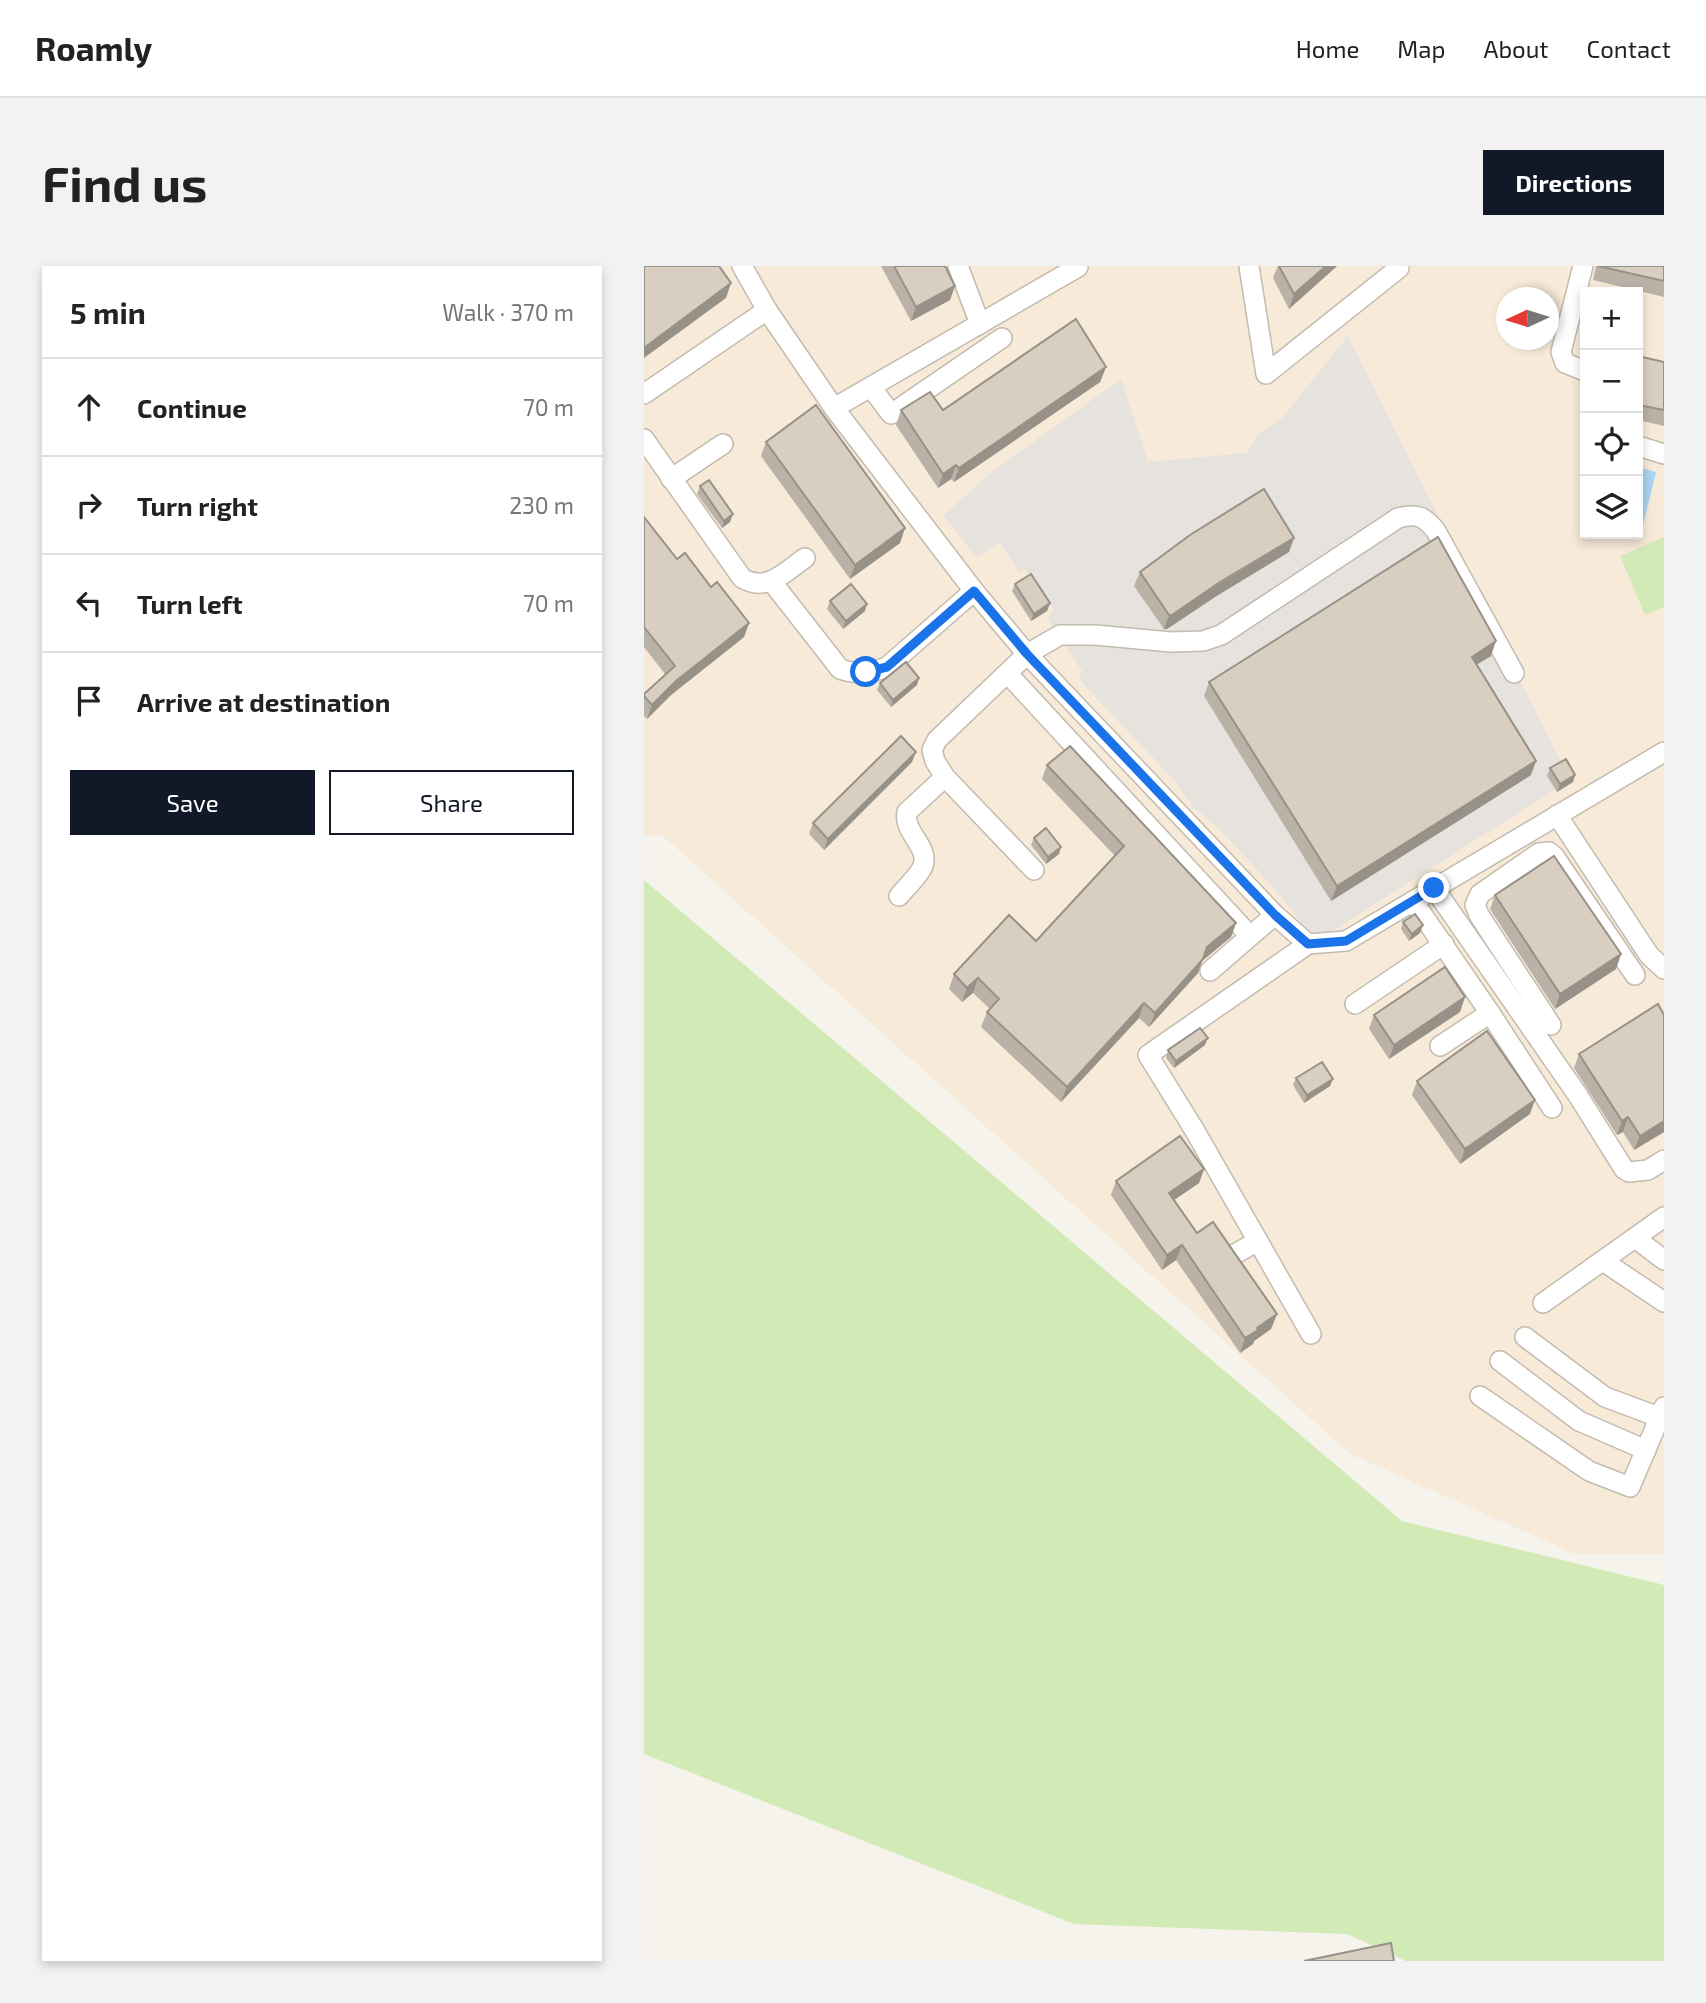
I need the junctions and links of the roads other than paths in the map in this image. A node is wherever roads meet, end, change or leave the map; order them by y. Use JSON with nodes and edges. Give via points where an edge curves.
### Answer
{"nodes":[{"id":1,"x":742,"y":266,"type":"edge"},
{"id":2,"x":958,"y":266,"type":"edge"},
{"id":3,"x":1249,"y":266,"type":"edge"},
{"id":4,"x":1398,"y":266,"type":"edge"},
{"id":5,"x":1583,"y":266,"type":"edge"},
{"id":6,"x":1078,"y":267,"type":"edge"},
{"id":7,"x":767,"y":310,"type":"junction"},
{"id":8,"x":980,"y":324,"type":"junction"},
{"id":9,"x":1002,"y":338,"type":"dead end"},
{"id":10,"x":1580,"y":369,"type":"edge"},
{"id":11,"x":871,"y":387,"type":"junction"},
{"id":12,"x":644,"y":394,"type":"edge"},
{"id":13,"x":834,"y":408,"type":"junction"},
{"id":14,"x":644,"y":439,"type":"edge"},
{"id":15,"x":723,"y":444,"type":"dead end"},
{"id":16,"x":1643,"y":448,"type":"edge"},
{"id":17,"x":1664,"y":454,"type":"edge"},
{"id":18,"x":671,"y":479,"type":"junction"},
{"id":19,"x":805,"y":558,"type":"dead end"},
{"id":20,"x":772,"y":582,"type":"junction"},
{"id":21,"x":974,"y":591,"type":"junction"},
{"id":22,"x":1027,"y":654,"type":"junction"},
{"id":23,"x":1514,"y":673,"type":"dead end"},
{"id":24,"x":1008,"y":674,"type":"junction"},
{"id":25,"x":1664,"y":752,"type":"edge"},
{"id":26,"x":945,"y":777,"type":"junction"},
{"id":27,"x":1557,"y":815,"type":"junction"},
{"id":28,"x":1502,"y":848,"type":"junction"},
{"id":29,"x":1516,"y":868,"type":"junction"},
{"id":30,"x":1034,"y":870,"type":"dead end"},
{"id":31,"x":1434,"y":888,"type":"junction"},
{"id":32,"x":899,"y":896,"type":"dead end"},
{"id":33,"x":1413,"y":901,"type":"junction"},
{"id":34,"x":1275,"y":915,"type":"junction"},
{"id":35,"x":1250,"y":936,"type":"junction"},
{"id":36,"x":1308,"y":944,"type":"junction"},
{"id":37,"x":1444,"y":944,"type":"junction"},
{"id":38,"x":1664,"y":969,"type":"edge"},
{"id":39,"x":1210,"y":971,"type":"dead end"},
{"id":40,"x":1634,"y":975,"type":"dead end"},
{"id":41,"x":1355,"y":1004,"type":"dead end"},
{"id":42,"x":1490,"y":1013,"type":"junction"},
{"id":43,"x":1551,"y":1025,"type":"dead end"},
{"id":44,"x":1440,"y":1046,"type":"dead end"},
{"id":45,"x":1552,"y":1108,"type":"dead end"},
{"id":46,"x":1664,"y":1160,"type":"edge"},
{"id":47,"x":1664,"y":1217,"type":"edge"},
{"id":48,"x":1635,"y":1238,"type":"junction"},
{"id":49,"x":1258,"y":1241,"type":"junction"},
{"id":50,"x":1236,"y":1254,"type":"edge"},
{"id":51,"x":1664,"y":1260,"type":"edge"},
{"id":52,"x":1603,"y":1261,"type":"junction"},
{"id":53,"x":1664,"y":1302,"type":"edge"},
{"id":54,"x":1543,"y":1303,"type":"dead end"},
{"id":55,"x":1311,"y":1334,"type":"dead end"},
{"id":56,"x":1525,"y":1337,"type":"dead end"},
{"id":57,"x":1500,"y":1362,"type":"dead end"},
{"id":58,"x":1480,"y":1396,"type":"dead end"},
{"id":59,"x":1662,"y":1414,"type":"edge"},
{"id":60,"x":1646,"y":1450,"type":"junction"}],
"edges":[{"from":1,"to":7,"type":"street"},
{"from":2,"to":8,"type":"street"},
{"from":3,"to":4,"type":"street","via":[[1266,374]]},
{"from":5,"to":10,"type":"street","via":[[1561,352],[1566,363]]},
{"from":6,"to":8,"type":"street"},
{"from":7,"to":12,"type":"street"},
{"from":7,"to":13,"type":"street"},
{"from":8,"to":11,"type":"street"},
{"from":9,"to":11,"type":"street","via":[[891,414]]},
{"from":11,"to":13,"type":"street"},
{"from":13,"to":21,"type":"street"},
{"from":14,"to":18,"type":"street"},
{"from":15,"to":18,"type":"street"},
{"from":16,"to":17,"type":"street"},
{"from":18,"to":20,"type":"street","via":[[741,578],[759,585]]},
{"from":19,"to":20,"type":"street"},
{"from":20,"to":21,"type":"street","via":[[839,669],[856,673],[887,667]]},
{"from":21,"to":22,"type":"street"},
{"from":22,"to":23,"type":"street","via":[[1060,635],[1171,642],[1221,635],[1398,519],[1413,514],[1425,517],[1436,531]]},
{"from":22,"to":24,"type":"street"},
{"from":22,"to":34,"type":"street"},
{"from":24,"to":26,"type":"street","via":[[933,745],[934,761]]},
{"from":24,"to":35,"type":"street"},
{"from":25,"to":27,"type":"street"},
{"from":26,"to":30,"type":"street"},
{"from":26,"to":32,"type":"street","via":[[907,813],[907,828],[924,860]]},
{"from":27,"to":28,"type":"street"},
{"from":27,"to":38,"type":"street","via":[[1649,955]]},
{"from":28,"to":29,"type":"street"},
{"from":28,"to":31,"type":"street"},
{"from":29,"to":40,"type":"street","via":[[1544,851],[1554,856]]},
{"from":29,"to":43,"type":"street","via":[[1480,894],[1475,905]]},
{"from":31,"to":33,"type":"street"},
{"from":31,"to":46,"type":"street","via":[[1624,1169],[1648,1170]]},
{"from":33,"to":36,"type":"street","via":[[1346,941]]},
{"from":33,"to":37,"type":"street"},
{"from":34,"to":35,"type":"street"},
{"from":34,"to":36,"type":"street"},
{"from":35,"to":39,"type":"street"},
{"from":36,"to":49,"type":"street","via":[[1148,1055]]},
{"from":37,"to":41,"type":"street"},
{"from":37,"to":42,"type":"street"},
{"from":42,"to":44,"type":"street"},
{"from":42,"to":45,"type":"street"},
{"from":47,"to":48,"type":"street"},
{"from":48,"to":51,"type":"street"},
{"from":48,"to":52,"type":"street"},
{"from":49,"to":50,"type":"street"},
{"from":49,"to":55,"type":"street"},
{"from":52,"to":53,"type":"street"},
{"from":52,"to":54,"type":"street"},
{"from":56,"to":59,"type":"street","via":[[1605,1397]]},
{"from":57,"to":60,"type":"street","via":[[1580,1421]]},
{"from":58,"to":60,"type":"street","via":[[1589,1471],[1630,1487]]},
{"from":59,"to":60,"type":"street"}]}
